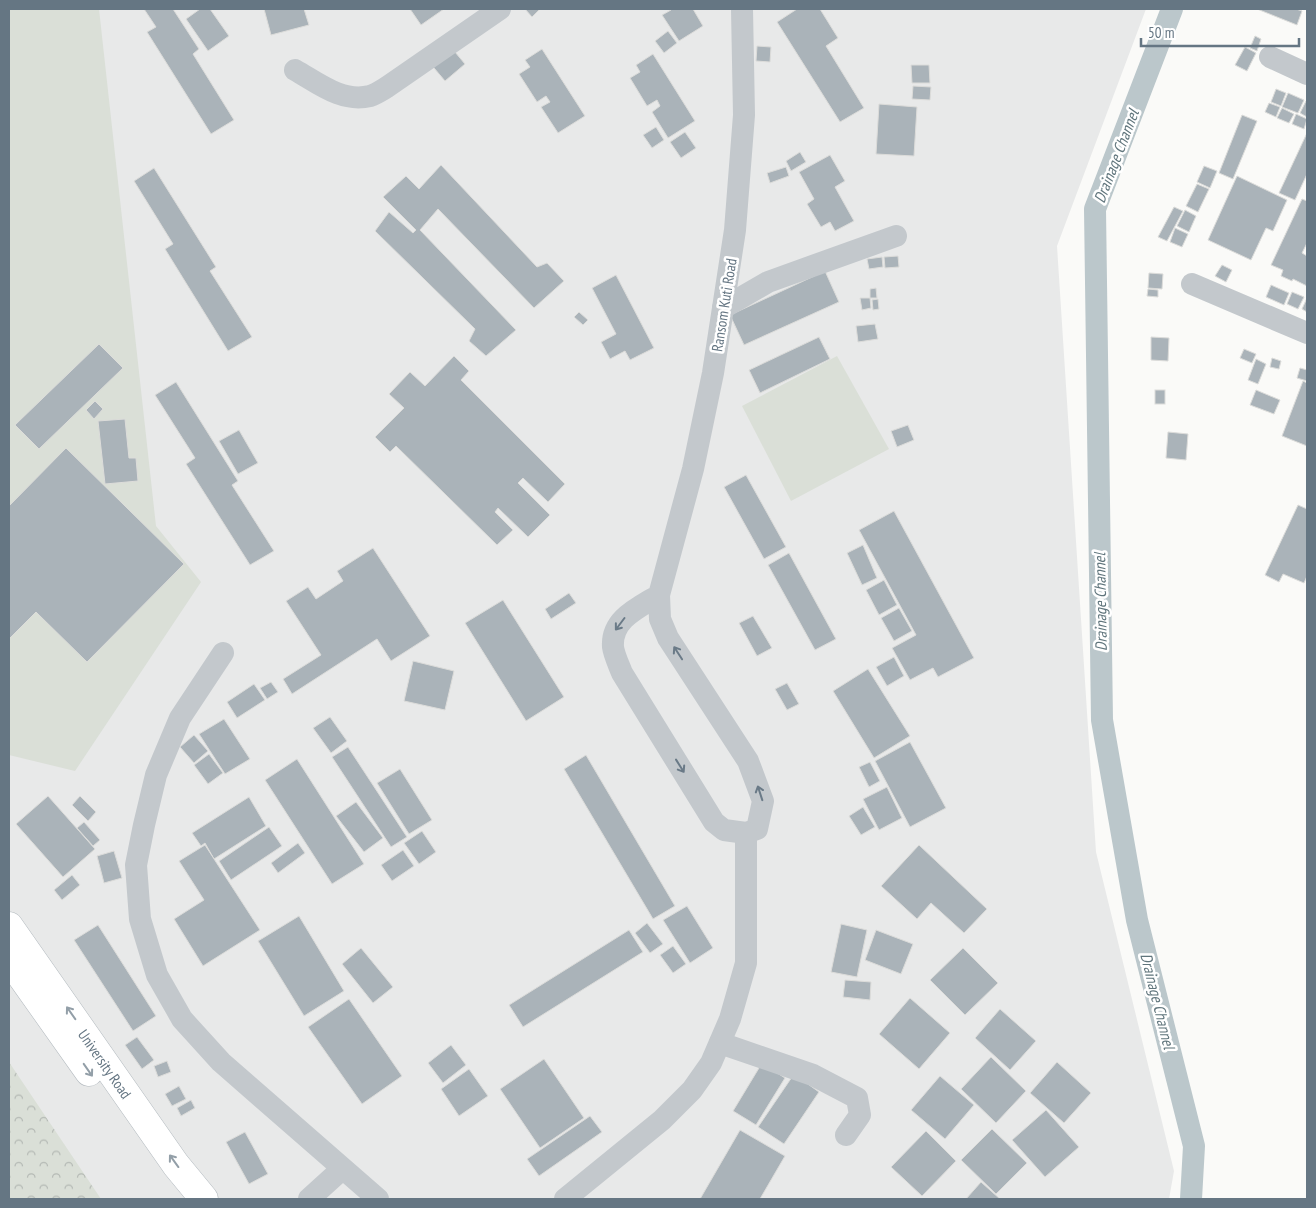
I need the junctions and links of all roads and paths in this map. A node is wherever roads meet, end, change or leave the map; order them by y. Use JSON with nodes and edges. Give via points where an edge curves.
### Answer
{"nodes":[{"id":1,"x":500,"y":9,"type":"edge"},
{"id":2,"x":742,"y":9,"type":"edge"},
{"id":3,"x":1270,"y":58,"type":"dead end"},
{"id":4,"x":295,"y":70,"type":"dead end"},
{"id":5,"x":1307,"y":74,"type":"edge"},
{"id":6,"x":896,"y":236,"type":"dead end"},
{"id":7,"x":1192,"y":284,"type":"dead end"},
{"id":8,"x":723,"y":308,"type":"junction"},
{"id":9,"x":1307,"y":333,"type":"edge"},
{"id":10,"x":659,"y":595,"type":"junction"},
{"id":11,"x":223,"y":653,"type":"dead end"},
{"id":12,"x":746,"y":833,"type":"junction"},
{"id":13,"x":9,"y":926,"type":"edge"},
{"id":14,"x":9,"y":959,"type":"edge"},
{"id":15,"x":720,"y":1043,"type":"junction"},
{"id":16,"x":846,"y":1135,"type":"dead end"},
{"id":17,"x":342,"y":1169,"type":"junction"},
{"id":18,"x":180,"y":1199,"type":"edge"},
{"id":19,"x":204,"y":1199,"type":"edge"},
{"id":20,"x":308,"y":1199,"type":"edge"},
{"id":21,"x":378,"y":1199,"type":"edge"},
{"id":22,"x":565,"y":1199,"type":"edge"}],
"edges":[{"from":1,"to":4,"type":"street","via":[[372,96],[338,95]]},
{"from":2,"to":8,"type":"street","name":"Ransom Kuti Road","via":[[744,114],[735,230]]},
{"from":3,"to":5,"type":"street"},
{"from":6,"to":8,"type":"street","via":[[768,282]]},
{"from":7,"to":9,"type":"street"},
{"from":8,"to":10,"type":"street","name":"Ransom Kuti Road","via":[[694,469]]},
{"from":12,"to":10,"type":"street","name":"Ransom Kuti Road","one_way":true,"via":[[757,829],[759,824],[763,801],[760,789],[748,762],[668,638],[660,618]]},
{"from":10,"to":12,"type":"street","one_way":true,"via":[[622,619],[614,631],[613,648],[622,673],[714,822],[724,830]]},
{"from":11,"to":17,"type":"street","via":[[180,718],[156,775],[136,865],[140,920],[157,975],[182,1019],[221,1062]]},
{"from":12,"to":15,"type":"street","via":[[746,963]]},
{"from":19,"to":13,"type":"main road","name":"University Road","one_way":true,"via":[[176,1165]]},
{"from":14,"to":18,"type":"main road","name":"University Road","one_way":true},
{"from":15,"to":16,"type":"street","via":[[813,1075],[857,1098],[860,1115]]},
{"from":15,"to":22,"type":"street","via":[[711,1063],[692,1090],[662,1120]]},
{"from":17,"to":20,"type":"street"},
{"from":17,"to":21,"type":"street"}]}
